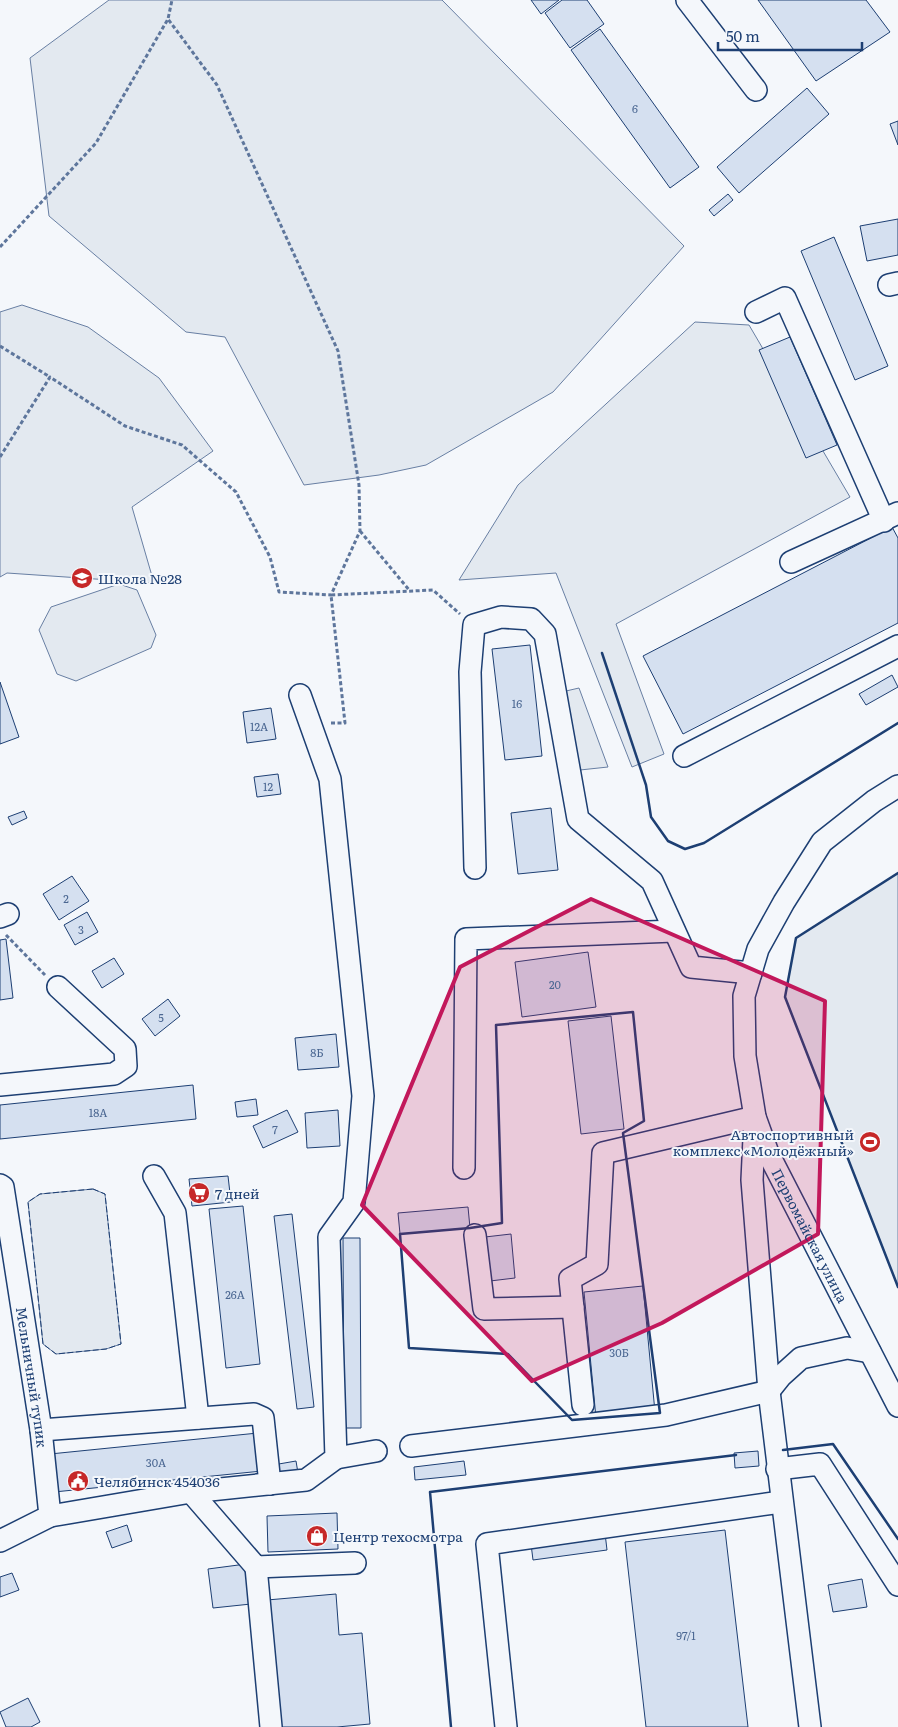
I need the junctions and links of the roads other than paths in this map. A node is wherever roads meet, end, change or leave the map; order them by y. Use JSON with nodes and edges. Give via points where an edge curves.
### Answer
{"nodes":[{"id":1,"x":687,"y":0,"type":"edge"},
{"id":2,"x":756,"y":90,"type":"dead end"},
{"id":3,"x":756,"y":312,"type":"dead end"},
{"id":4,"x":891,"y":517,"type":"edge"},
{"id":5,"x":791,"y":562,"type":"dead end"},
{"id":6,"x":898,"y":646,"type":"edge"},
{"id":7,"x":300,"y":695,"type":"dead end"},
{"id":8,"x":684,"y":756,"type":"dead end"},
{"id":9,"x":898,"y":786,"type":"edge"},
{"id":10,"x":474,"y":868,"type":"dead end"},
{"id":11,"x":674,"y":931,"type":"junction"},
{"id":12,"x":751,"y":972,"type":"junction"},
{"id":13,"x":58,"y":987,"type":"road end"},
{"id":14,"x":0,"y":1085,"type":"edge"},
{"id":15,"x":755,"y":1117,"type":"junction"},
{"id":16,"x":464,"y":1168,"type":"dead end"},
{"id":17,"x":154,"y":1176,"type":"dead end"},
{"id":18,"x":0,"y":1185,"type":"edge"},
{"id":19,"x":474,"y":1235,"type":"dead end"},
{"id":20,"x":573,"y":1307,"type":"junction"},
{"id":21,"x":870,"y":1352,"type":"junction"},
{"id":22,"x":769,"y":1391,"type":"junction"},
{"id":23,"x":583,"y":1405,"type":"dead end"},
{"id":24,"x":898,"y":1406,"type":"edge"},
{"id":25,"x":198,"y":1418,"type":"junction"},
{"id":26,"x":41,"y":1430,"type":"junction"},
{"id":27,"x":411,"y":1446,"type":"dead end"},
{"id":28,"x":376,"y":1452,"type":"dead end"},
{"id":29,"x":336,"y":1458,"type":"junction"},
{"id":30,"x":778,"y":1469,"type":"junction"},
{"id":31,"x":270,"y":1484,"type":"junction"},
{"id":32,"x":191,"y":1492,"type":"junction"},
{"id":33,"x":781,"y":1502,"type":"junction"},
{"id":34,"x":50,"y":1516,"type":"junction"},
{"id":35,"x":0,"y":1541,"type":"edge"},
{"id":36,"x":355,"y":1563,"type":"dead end"},
{"id":37,"x":256,"y":1568,"type":"junction"},
{"id":38,"x":898,"y":1585,"type":"edge"},
{"id":39,"x":271,"y":1727,"type":"edge"},
{"id":40,"x":506,"y":1727,"type":"edge"},
{"id":41,"x":810,"y":1727,"type":"edge"}],
"edges":[{"from":1,"to":2,"type":"street"},
{"from":3,"to":4,"type":"street","via":[[785,298]]},
{"from":4,"to":5,"type":"street"},
{"from":6,"to":8,"type":"street"},
{"from":7,"to":29,"type":"street","via":[[330,779],[363,1096],[354,1202],[329,1237]]},
{"from":9,"to":12,"type":"street","name":"Первомайская улица","via":[[822,842],[758,949]]},
{"from":10,"to":11,"type":"street","via":[[470,672],[474,625],[501,617],[531,618],[546,634],[578,819],[652,881]]},
{"from":11,"to":12,"type":"street","via":[[691,967]]},
{"from":11,"to":16,"type":"street","via":[[466,939]]},
{"from":12,"to":15,"type":"street","name":"Первомайская улица","via":[[744,996],[745,1056]]},
{"from":13,"to":14,"type":"street","via":[[125,1049],[126,1066],[114,1074]]},
{"from":15,"to":20,"type":"street","via":[[603,1153],[597,1264],[570,1279]]},
{"from":15,"to":21,"type":"street","name":"Первомайская улица","via":[[768,1153]]},
{"from":15,"to":22,"type":"street","via":[[752,1180]]},
{"from":17,"to":25,"type":"street","via":[[175,1213]]},
{"from":18,"to":26,"type":"street","name":"Мельничный тупик","via":[[3,1187]]},
{"from":19,"to":20,"type":"street","via":[[484,1309]]},
{"from":20,"to":23,"type":"street"},
{"from":21,"to":22,"type":"street","via":[[847,1348],[801,1358]]},
{"from":21,"to":24,"type":"street","name":"Первомайская улица"},
{"from":22,"to":27,"type":"street","via":[[666,1415]]},
{"from":22,"to":30,"type":"street"},
{"from":25,"to":26,"type":"street"},
{"from":25,"to":31,"type":"street","via":[[254,1414],[264,1418]]},
{"from":26,"to":34,"type":"street","name":"Мельничный тупик"},
{"from":28,"to":29,"type":"street"},
{"from":29,"to":31,"type":"street","via":[[306,1480]]},
{"from":30,"to":33,"type":"street"},
{"from":30,"to":38,"type":"street","via":[[820,1464]]},
{"from":31,"to":32,"type":"street"},
{"from":32,"to":34,"type":"street"},
{"from":32,"to":37,"type":"street"},
{"from":33,"to":40,"type":"street","via":[[487,1544]]},
{"from":33,"to":41,"type":"street"},
{"from":34,"to":35,"type":"street"},
{"from":36,"to":37,"type":"street"},
{"from":37,"to":39,"type":"street"}]}
